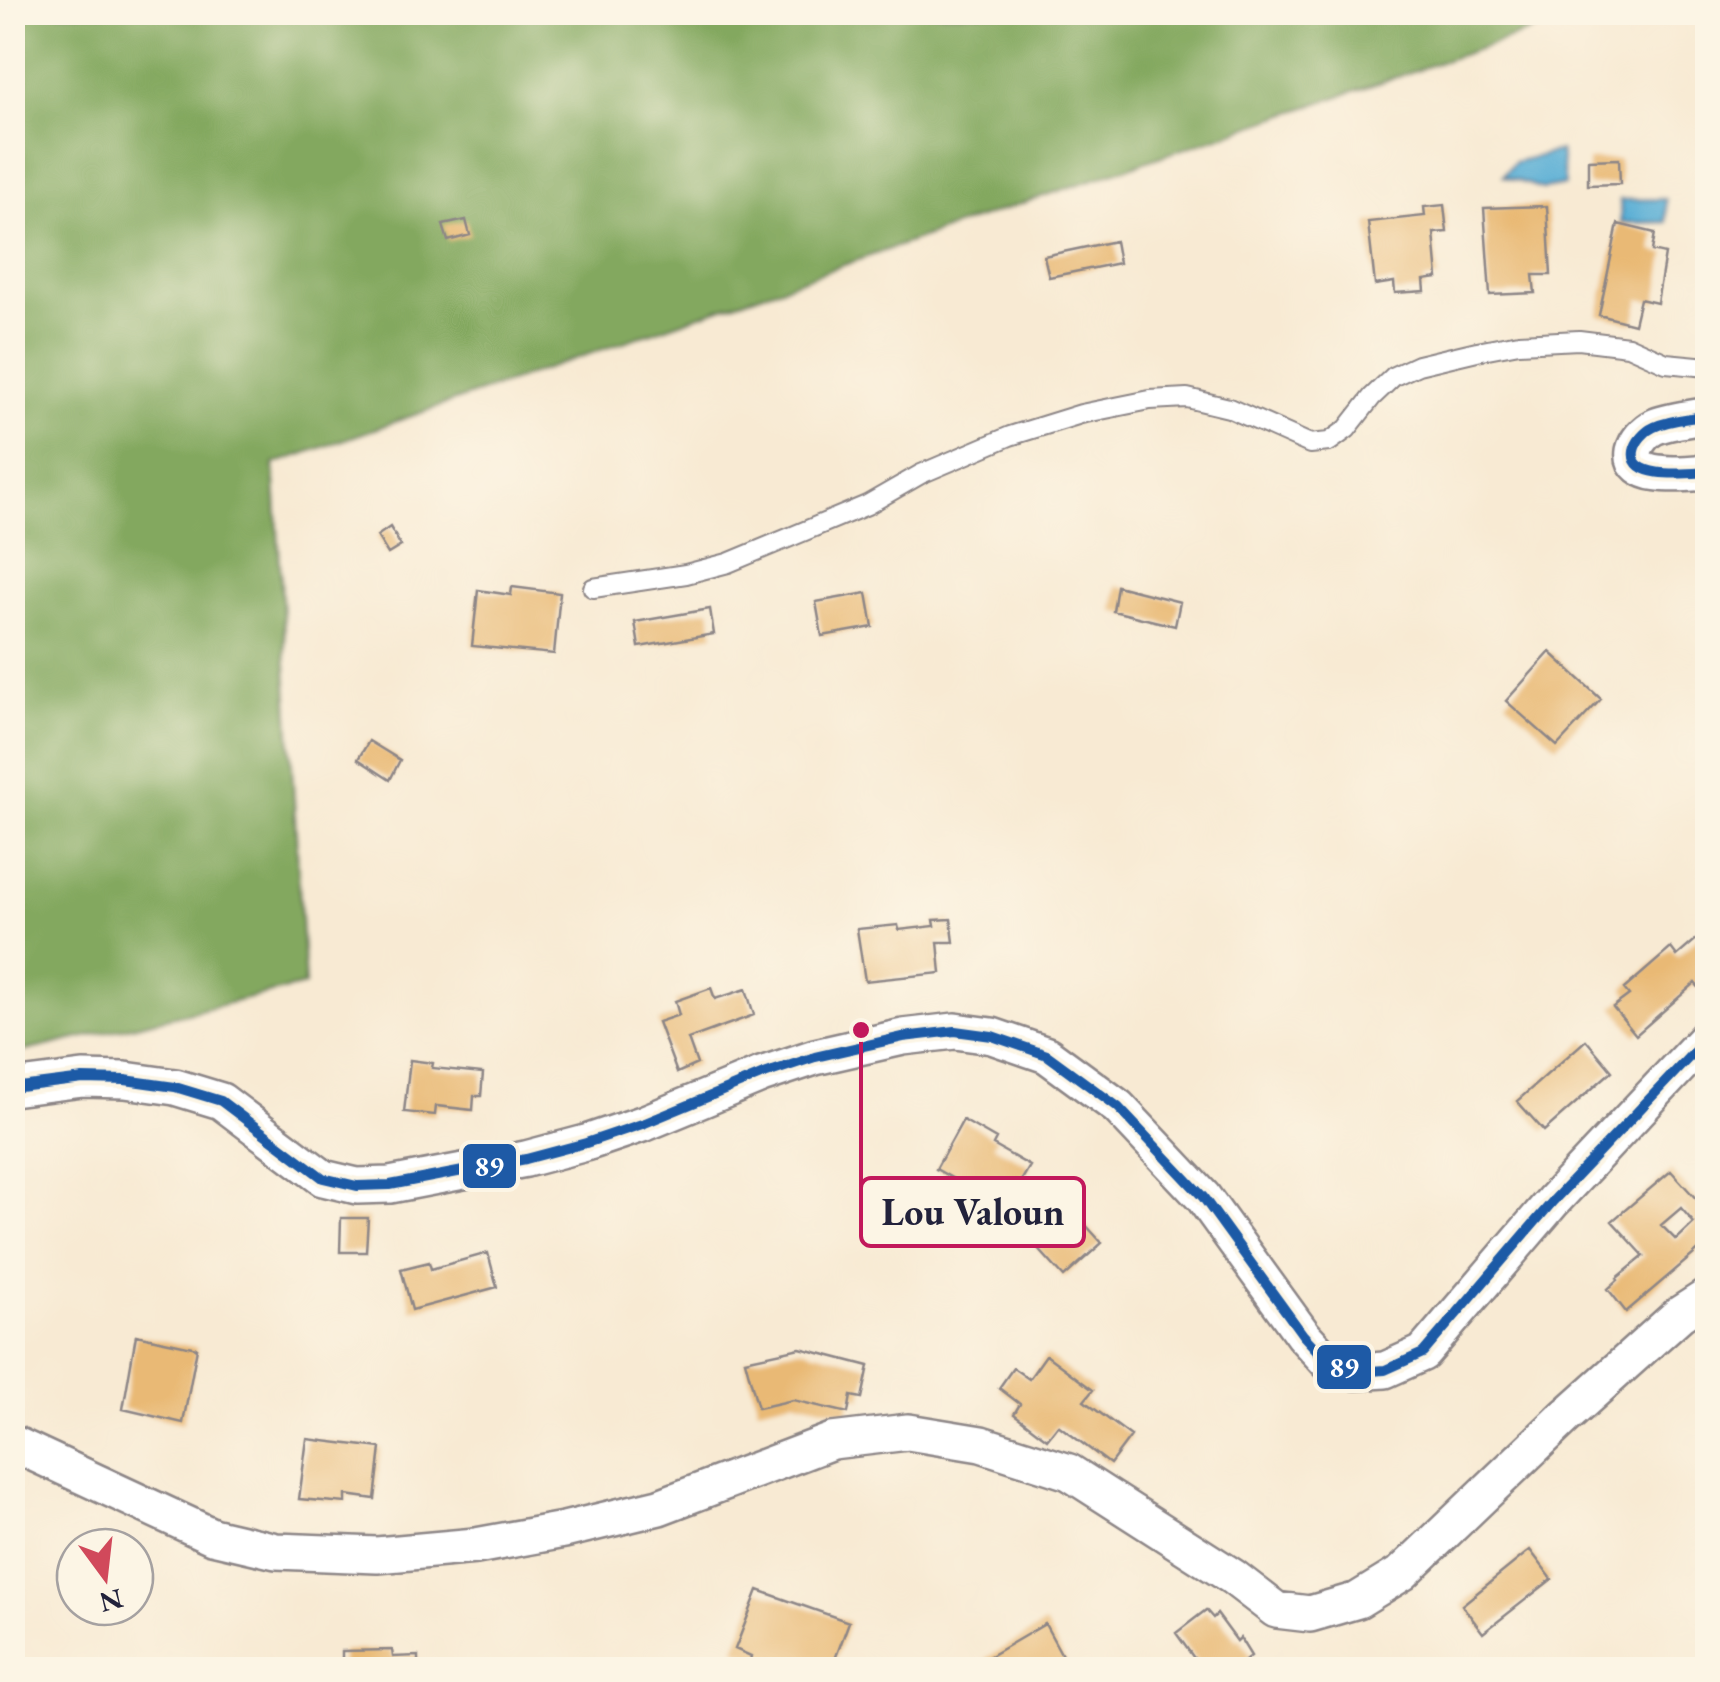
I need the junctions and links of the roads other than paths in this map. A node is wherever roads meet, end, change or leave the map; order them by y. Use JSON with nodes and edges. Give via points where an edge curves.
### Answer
{"nodes":[{"id":1,"x":1708,"y":367,"type":"edge"},
{"id":2,"x":1708,"y":415,"type":"edge"},
{"id":3,"x":1708,"y":472,"type":"edge"},
{"id":4,"x":593,"y":588,"type":"dead end"},
{"id":5,"x":1708,"y":1036,"type":"edge"},
{"id":6,"x":12,"y":1088,"type":"edge"},
{"id":7,"x":1708,"y":1296,"type":"edge"},
{"id":8,"x":12,"y":1443,"type":"edge"}],
"edges":[{"from":1,"to":4,"type":"lane","via":[[1666,364],[1628,346],[1518,343],[1394,376],[1346,430],[1330,442],[1310,444],[1229,408],[1187,398],[1150,400],[1010,436],[728,563]]},
{"from":2,"to":3,"type":"street","via":[[1652,427],[1634,448],[1634,458],[1655,474]]},
{"from":5,"to":6,"type":"street","via":[[1423,1353],[1385,1370],[1356,1372],[1326,1362],[1203,1197],[1118,1107],[1047,1054],[992,1036],[903,1037],[815,1057],[586,1142],[390,1186],[323,1178],[221,1100],[175,1087],[83,1079]]},
{"from":7,"to":8,"type":"street","via":[[1565,1416],[1402,1573],[1358,1600],[1310,1614],[1276,1610],[1069,1472],[981,1444],[908,1432],[832,1441],[659,1507],[564,1530],[377,1555],[276,1551],[212,1536]]}]}
